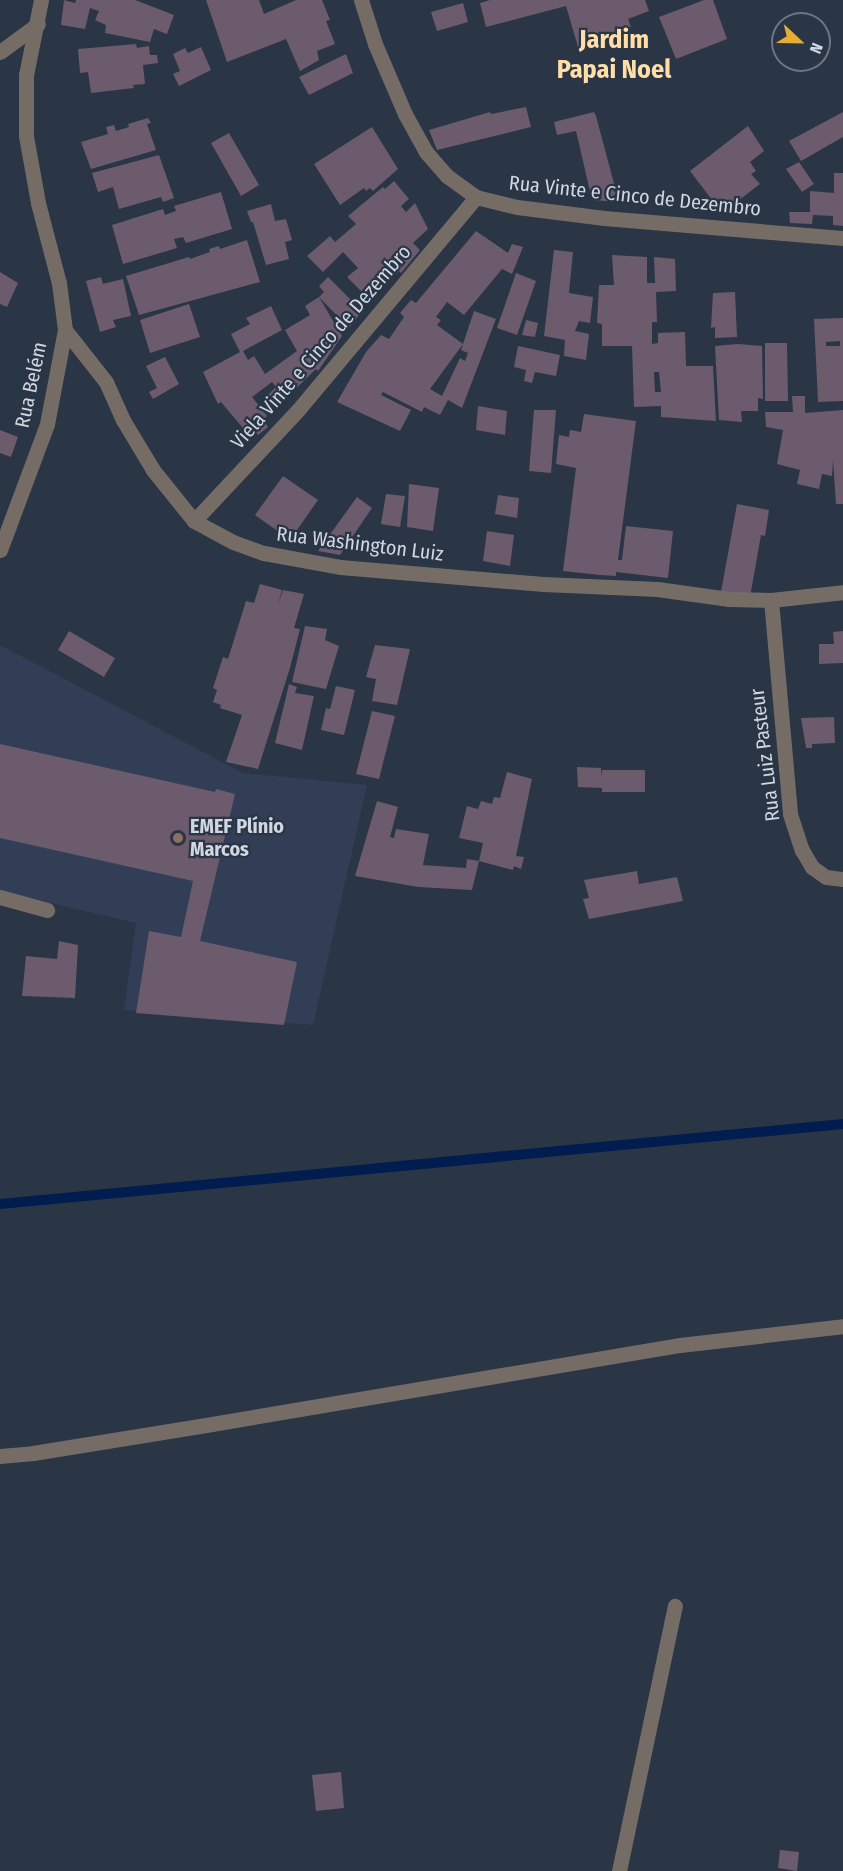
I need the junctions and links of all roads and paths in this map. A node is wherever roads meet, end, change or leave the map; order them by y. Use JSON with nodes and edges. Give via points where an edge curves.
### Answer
{"nodes":[{"id":1,"x":41,"y":0,"type":"edge"},
{"id":2,"x":361,"y":0,"type":"edge"},
{"id":3,"x":38,"y":24,"type":"junction"},
{"id":4,"x":0,"y":52,"type":"edge"},
{"id":5,"x":476,"y":197,"type":"junction"},
{"id":6,"x":843,"y":238,"type":"edge"},
{"id":7,"x":65,"y":330,"type":"junction"},
{"id":8,"x":194,"y":521,"type":"junction"},
{"id":9,"x":0,"y":550,"type":"edge"},
{"id":10,"x":843,"y":592,"type":"edge"},
{"id":11,"x":771,"y":600,"type":"junction"},
{"id":12,"x":843,"y":879,"type":"edge"},
{"id":13,"x":0,"y":897,"type":"edge"},
{"id":14,"x":47,"y":910,"type":"dead end"},
{"id":15,"x":843,"y":1326,"type":"edge"},
{"id":16,"x":0,"y":1456,"type":"edge"},
{"id":17,"x":675,"y":1606,"type":"dead end"},
{"id":18,"x":619,"y":1871,"type":"edge"}],
"edges":[{"from":1,"to":3,"type":"street"},
{"from":2,"to":5,"type":"street","name":"Rua Vinte e Cinco de Dezembro","via":[[375,44],[426,152],[447,176]]},
{"from":3,"to":4,"type":"street"},
{"from":3,"to":7,"type":"street","via":[[26,75],[26,136],[38,204],[59,283]]},
{"from":5,"to":6,"type":"street","name":"Rua Vinte e Cinco de Dezembro","via":[[517,207],[603,218]]},
{"from":5,"to":8,"type":"street","name":"Viela Vinte e Cinco de Dezembro","via":[[298,410]]},
{"from":7,"to":8,"type":"street","name":"Rua Washington Luiz","via":[[106,382],[153,470]]},
{"from":7,"to":9,"type":"street","name":"Rua Belém","via":[[47,424]]},
{"from":8,"to":11,"type":"street","name":"Rua Washington Luiz","via":[[264,553],[340,567]]},
{"from":10,"to":11,"type":"street","name":"Rua Washington Luiz"},
{"from":11,"to":12,"type":"street","name":"Rua Luiz Pasteur","via":[[790,814],[812,867],[826,876]]},
{"from":13,"to":14,"type":"street"},
{"from":15,"to":16,"type":"street","via":[[681,1345],[166,1432]]},
{"from":17,"to":18,"type":"street"}]}
